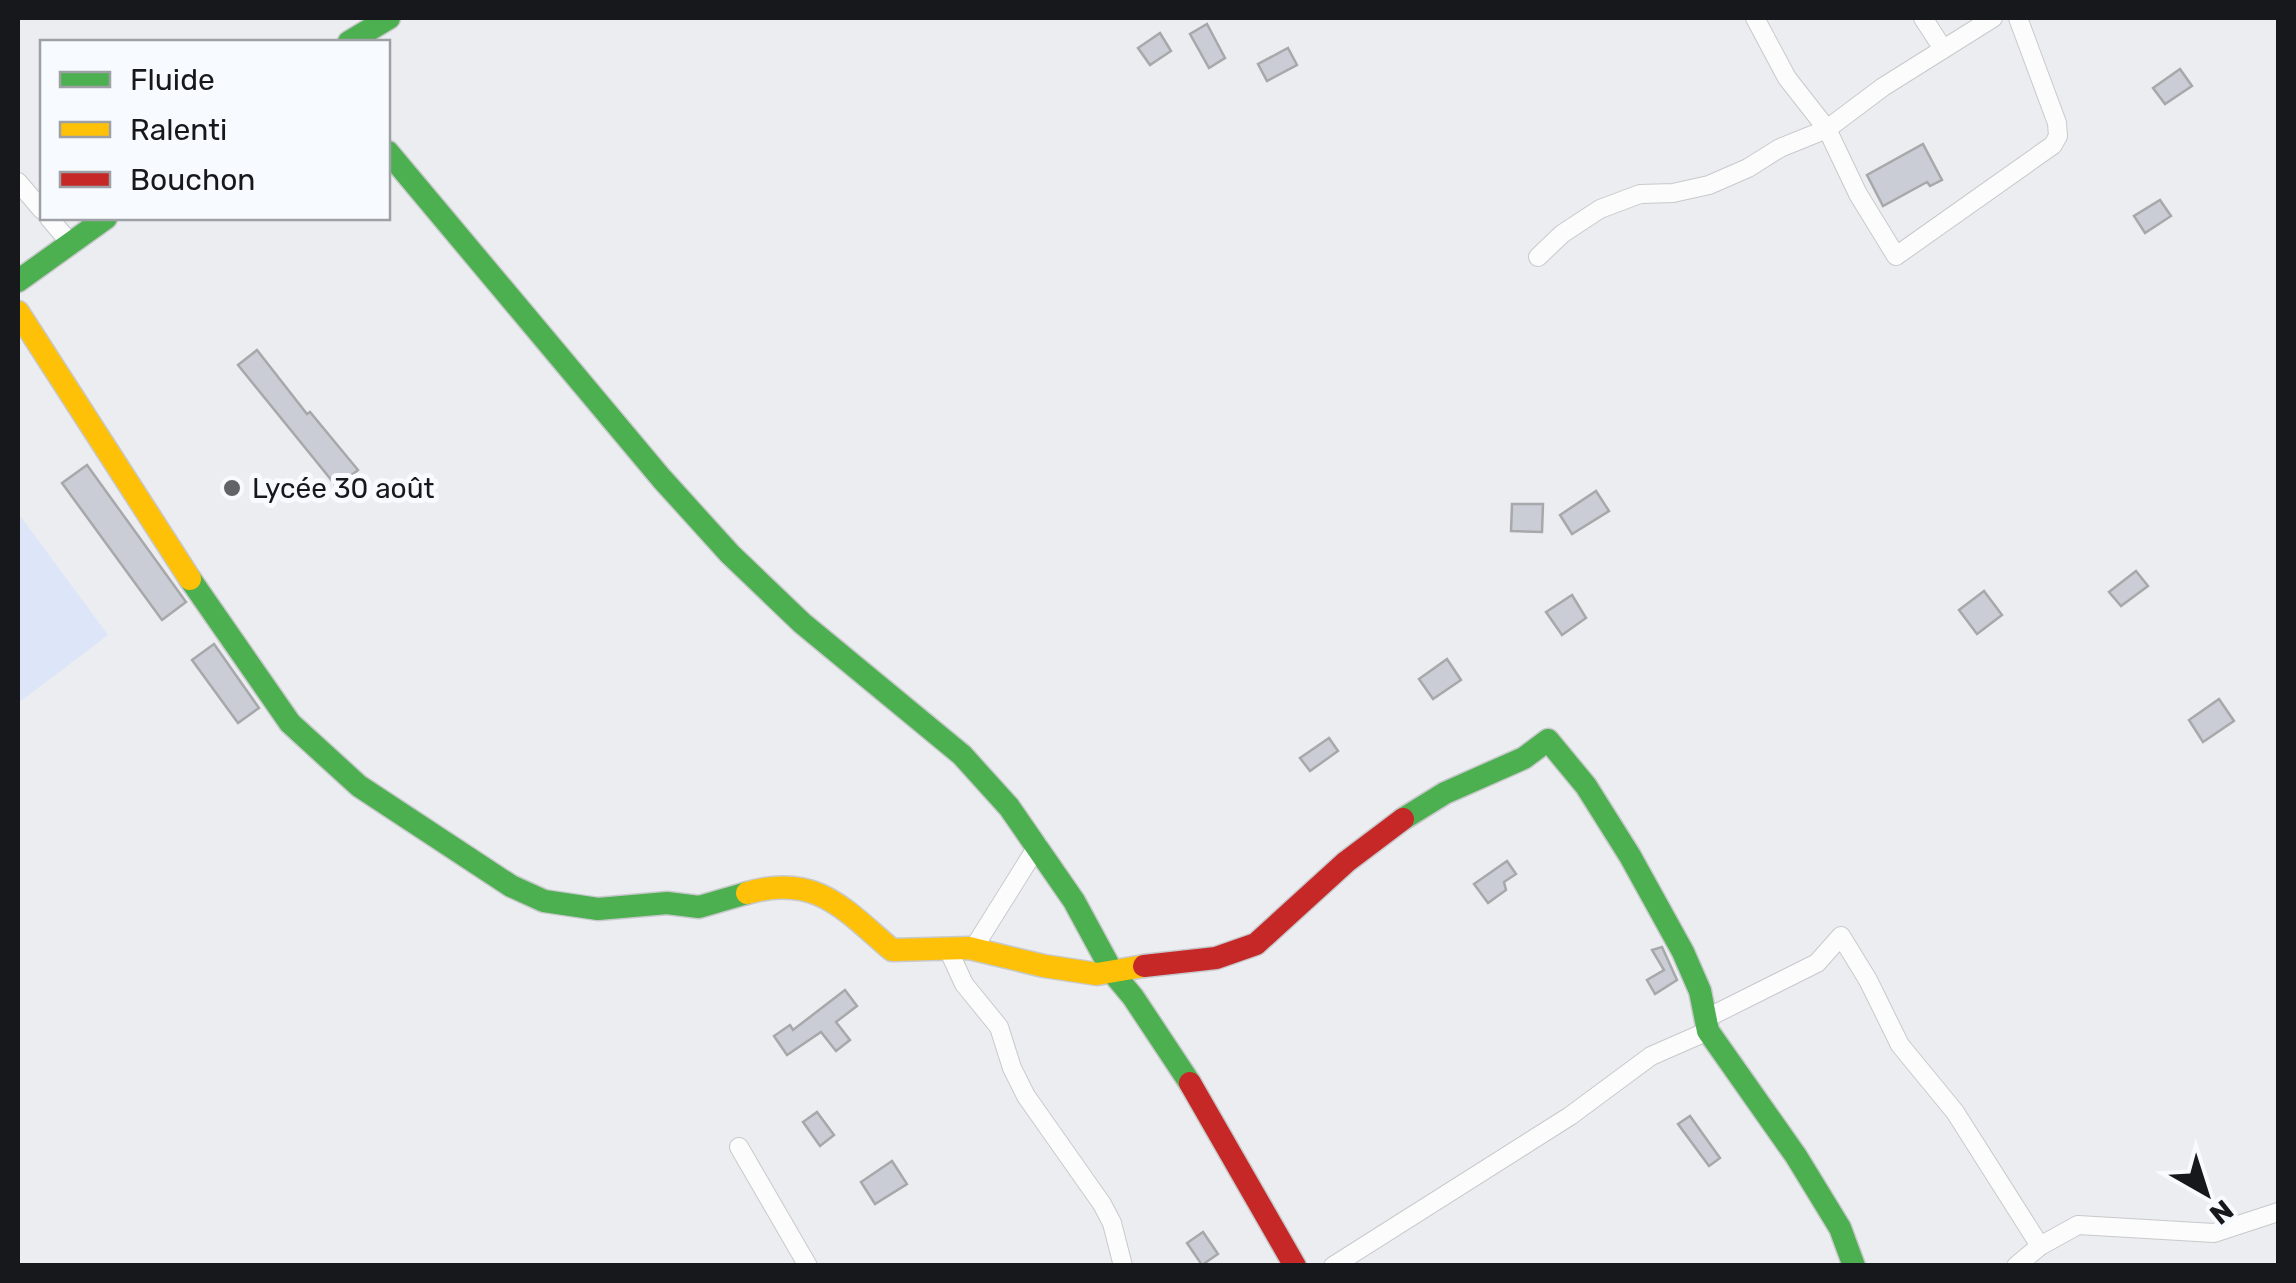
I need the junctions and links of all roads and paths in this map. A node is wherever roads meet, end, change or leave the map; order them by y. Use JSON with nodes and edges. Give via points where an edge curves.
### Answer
{"nodes":[{"id":1,"x":389,"y":18,"type":"edge"},
{"id":2,"x":1755,"y":18,"type":"edge"},
{"id":3,"x":1923,"y":18,"type":"edge"},
{"id":4,"x":1992,"y":18,"type":"edge"},
{"id":5,"x":2018,"y":18,"type":"edge"},
{"id":6,"x":352,"y":40,"type":"edge"},
{"id":7,"x":1944,"y":49,"type":"junction"},
{"id":8,"x":1827,"y":129,"type":"junction"},
{"id":9,"x":390,"y":154,"type":"edge"},
{"id":10,"x":18,"y":182,"type":"edge"},
{"id":11,"x":40,"y":208,"type":"edge"},
{"id":12,"x":50,"y":220,"type":"edge"},
{"id":13,"x":103,"y":220,"type":"edge"},
{"id":14,"x":71,"y":244,"type":"junction"},
{"id":15,"x":1538,"y":258,"type":"dead end"},
{"id":16,"x":18,"y":282,"type":"edge"},
{"id":17,"x":18,"y":312,"type":"edge"},
{"id":18,"x":1038,"y":845,"type":"junction"},
{"id":19,"x":946,"y":947,"type":"junction"},
{"id":20,"x":973,"y":948,"type":"junction"},
{"id":21,"x":1113,"y":973,"type":"junction"},
{"id":22,"x":1707,"y":1025,"type":"junction"},
{"id":23,"x":739,"y":1147,"type":"dead end"},
{"id":24,"x":2278,"y":1212,"type":"edge"},
{"id":25,"x":2040,"y":1246,"type":"junction"},
{"id":26,"x":808,"y":1266,"type":"edge"},
{"id":27,"x":1123,"y":1266,"type":"edge"},
{"id":28,"x":1296,"y":1266,"type":"edge"},
{"id":29,"x":1332,"y":1266,"type":"edge"},
{"id":30,"x":1854,"y":1266,"type":"edge"},
{"id":31,"x":2016,"y":1266,"type":"edge"}],
"edges":[{"from":1,"to":6,"type":"street"},
{"from":2,"to":8,"type":"street","via":[[1787,78]]},
{"from":3,"to":7,"type":"street"},
{"from":4,"to":7,"type":"street"},
{"from":5,"to":8,"type":"street","via":[[2058,136],[1896,256]]},
{"from":7,"to":8,"type":"street"},
{"from":8,"to":15,"type":"street","via":[[1709,185],[1640,194],[1600,209]]},
{"from":9,"to":18,"type":"street","via":[[730,554],[802,623],[962,755]]},
{"from":10,"to":11,"type":"street"},
{"from":12,"to":14,"type":"street"},
{"from":13,"to":14,"type":"street"},
{"from":14,"to":16,"type":"street"},
{"from":17,"to":19,"type":"street","via":[[290,723],[359,786],[544,901],[598,910],[666,903],[699,908],[765,888],[798,888],[829,897],[892,950]]},
{"from":18,"to":20,"type":"street"},
{"from":18,"to":21,"type":"street"},
{"from":19,"to":20,"type":"street"},
{"from":19,"to":27,"type":"street","via":[[964,984],[1000,1027],[1026,1096],[1102,1204]]},
{"from":20,"to":21,"type":"street"},
{"from":21,"to":22,"type":"street","via":[[1236,955],[1444,793],[1531,756],[1548,740],[1595,800],[1647,886],[1689,965]]},
{"from":21,"to":28,"type":"street","via":[[1198,1095]]},
{"from":22,"to":25,"type":"street","via":[[1818,963],[1841,936],[1900,1046],[1955,1112]]},
{"from":22,"to":29,"type":"street"},
{"from":22,"to":30,"type":"street","via":[[1840,1228]]},
{"from":23,"to":26,"type":"street"},
{"from":24,"to":25,"type":"street","via":[[2214,1233],[2078,1225]]},
{"from":25,"to":31,"type":"street"}]}
